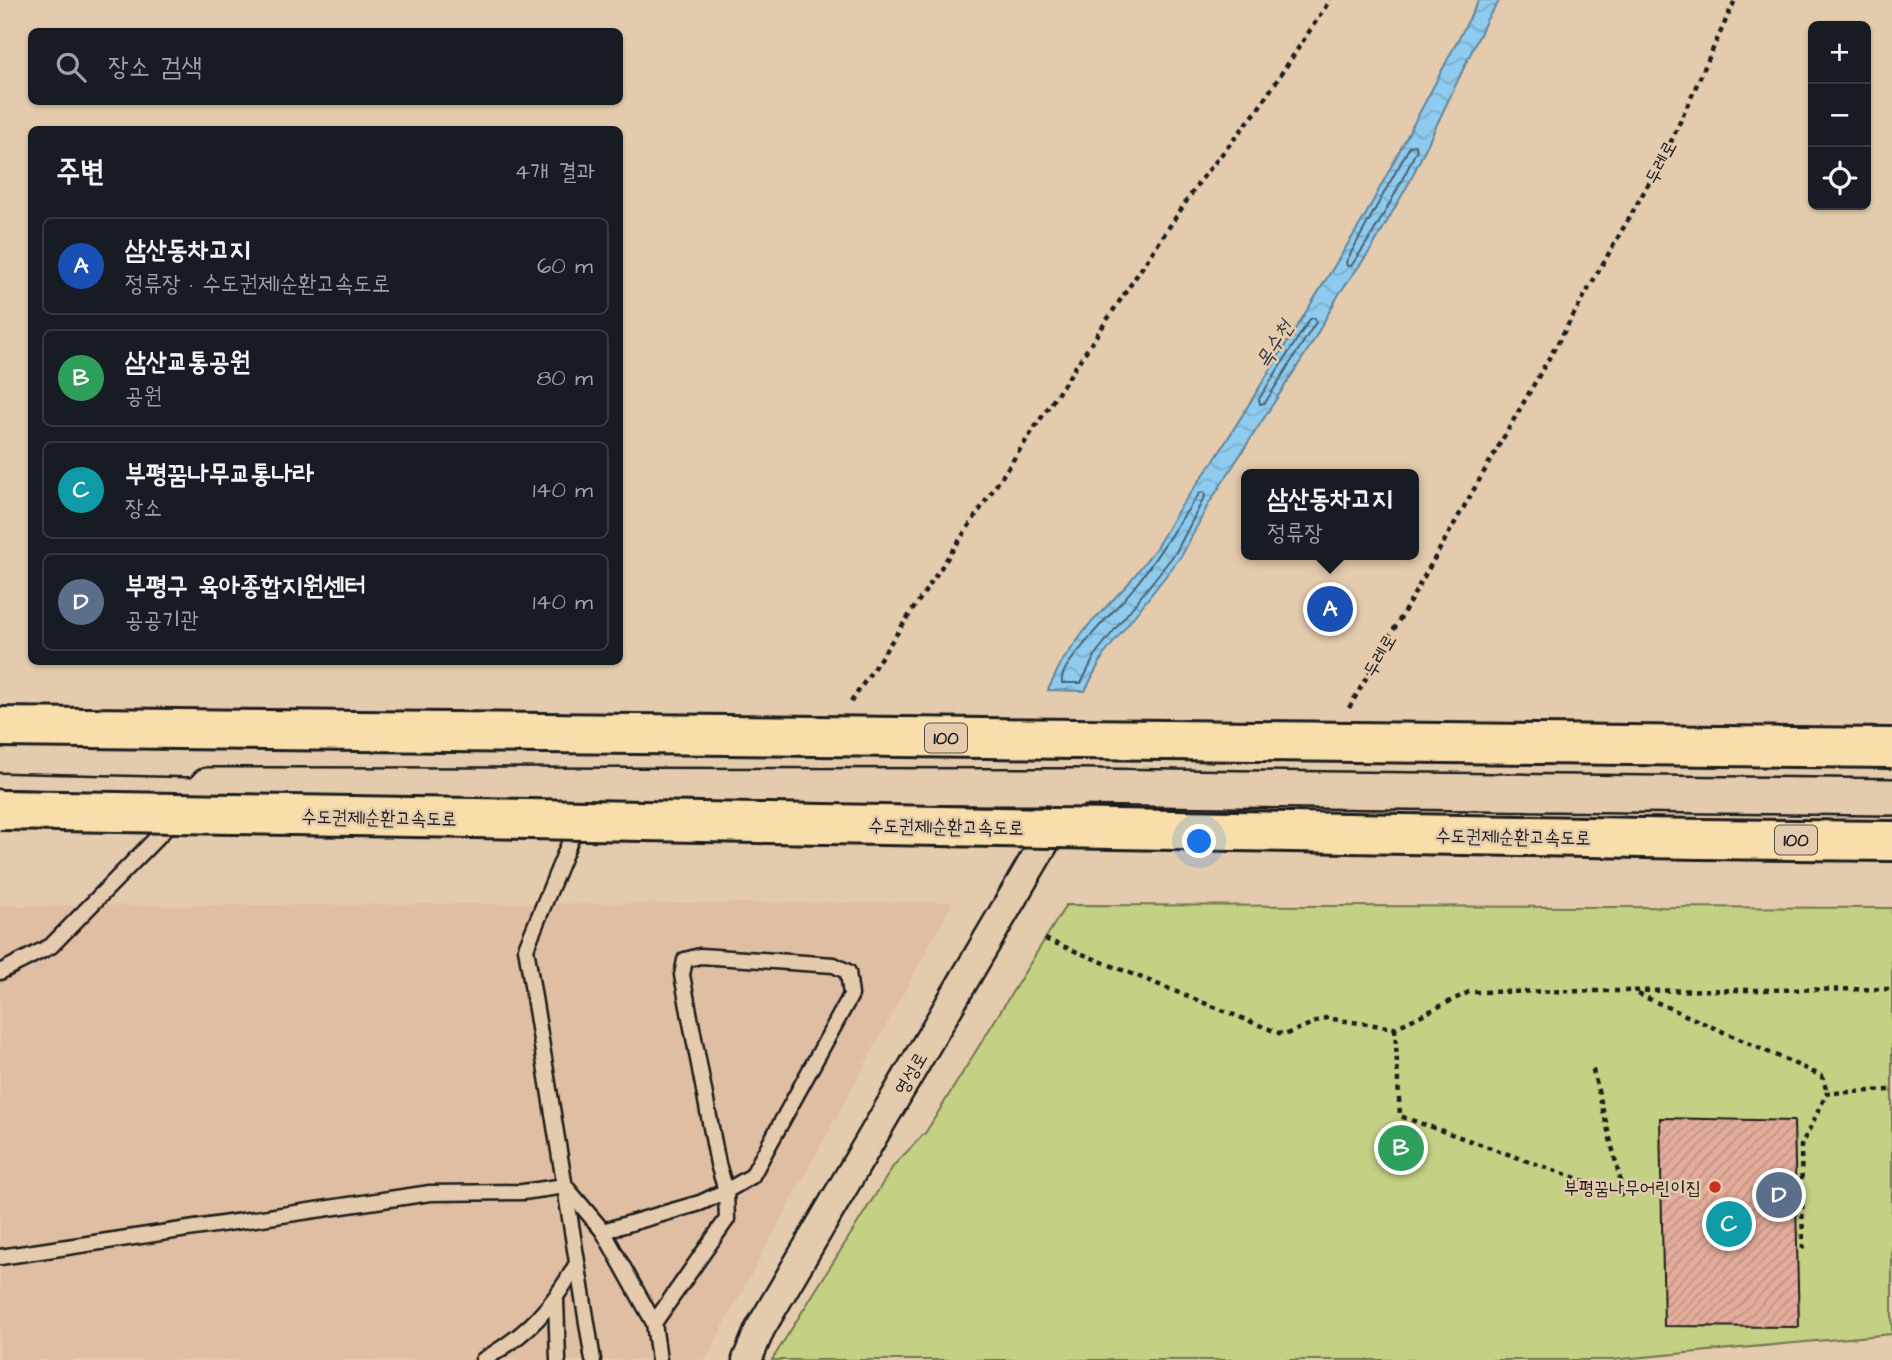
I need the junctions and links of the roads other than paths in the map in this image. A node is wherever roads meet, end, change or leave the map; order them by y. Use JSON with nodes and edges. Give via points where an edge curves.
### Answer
{"nodes":[{"id":1,"x":0,"y":727,"type":"edge"},
{"id":2,"x":1892,"y":748,"type":"edge"},
{"id":3,"x":0,"y":781,"type":"edge"},
{"id":4,"x":208,"y":786,"type":"junction"},
{"id":5,"x":593,"y":786,"type":"junction"},
{"id":6,"x":1077,"y":787,"type":"junction"},
{"id":7,"x":1892,"y":797,"type":"edge"},
{"id":8,"x":0,"y":810,"type":"edge"},
{"id":9,"x":1892,"y":841,"type":"edge"},
{"id":10,"x":0,"y":972,"type":"edge"},
{"id":11,"x":565,"y":1186,"type":"junction"},
{"id":12,"x":726,"y":1191,"type":"junction"},
{"id":13,"x":603,"y":1231,"type":"junction"},
{"id":14,"x":0,"y":1257,"type":"edge"},
{"id":15,"x":577,"y":1263,"type":"junction"},
{"id":16,"x":556,"y":1300,"type":"junction"},
{"id":17,"x":654,"y":1323,"type":"junction"},
{"id":18,"x":483,"y":1360,"type":"edge"},
{"id":19,"x":558,"y":1360,"type":"edge"},
{"id":20,"x":593,"y":1360,"type":"edge"},
{"id":21,"x":659,"y":1360,"type":"edge"},
{"id":22,"x":747,"y":1360,"type":"edge"}],
"edges":[{"from":1,"to":2,"type":"highway","number":"100","bridge":true},
{"from":3,"to":4,"type":"lane"},
{"from":4,"to":5,"type":"street"},
{"from":4,"to":10,"type":"lane","via":[[51,946]]},
{"from":5,"to":6,"type":"street"},
{"from":5,"to":11,"type":"lane","via":[[526,948]]},
{"from":6,"to":7,"type":"street"},
{"from":6,"to":22,"type":"street","name":"영성로","via":[[760,1329]]},
{"from":8,"to":9,"type":"highway","name":"수도권제1순환고속도로","number":"100","bridge":true},
{"from":11,"to":13,"type":"lane"},
{"from":11,"to":14,"type":"lane","via":[[523,1192],[430,1193]]},
{"from":11,"to":15,"type":"lane"},
{"from":12,"to":12,"type":"lane","via":[[752,1176],[851,995],[848,972],[834,965],[700,956],[685,960],[682,975]]},
{"from":12,"to":13,"type":"lane"},
{"from":12,"to":17,"type":"lane","via":[[727,1219]]},
{"from":13,"to":17,"type":"lane"},
{"from":15,"to":16,"type":"lane"},
{"from":15,"to":20,"type":"lane"},
{"from":16,"to":18,"type":"lane","via":[[504,1348]]},
{"from":16,"to":19,"type":"lane"},
{"from":17,"to":21,"type":"lane"}]}
